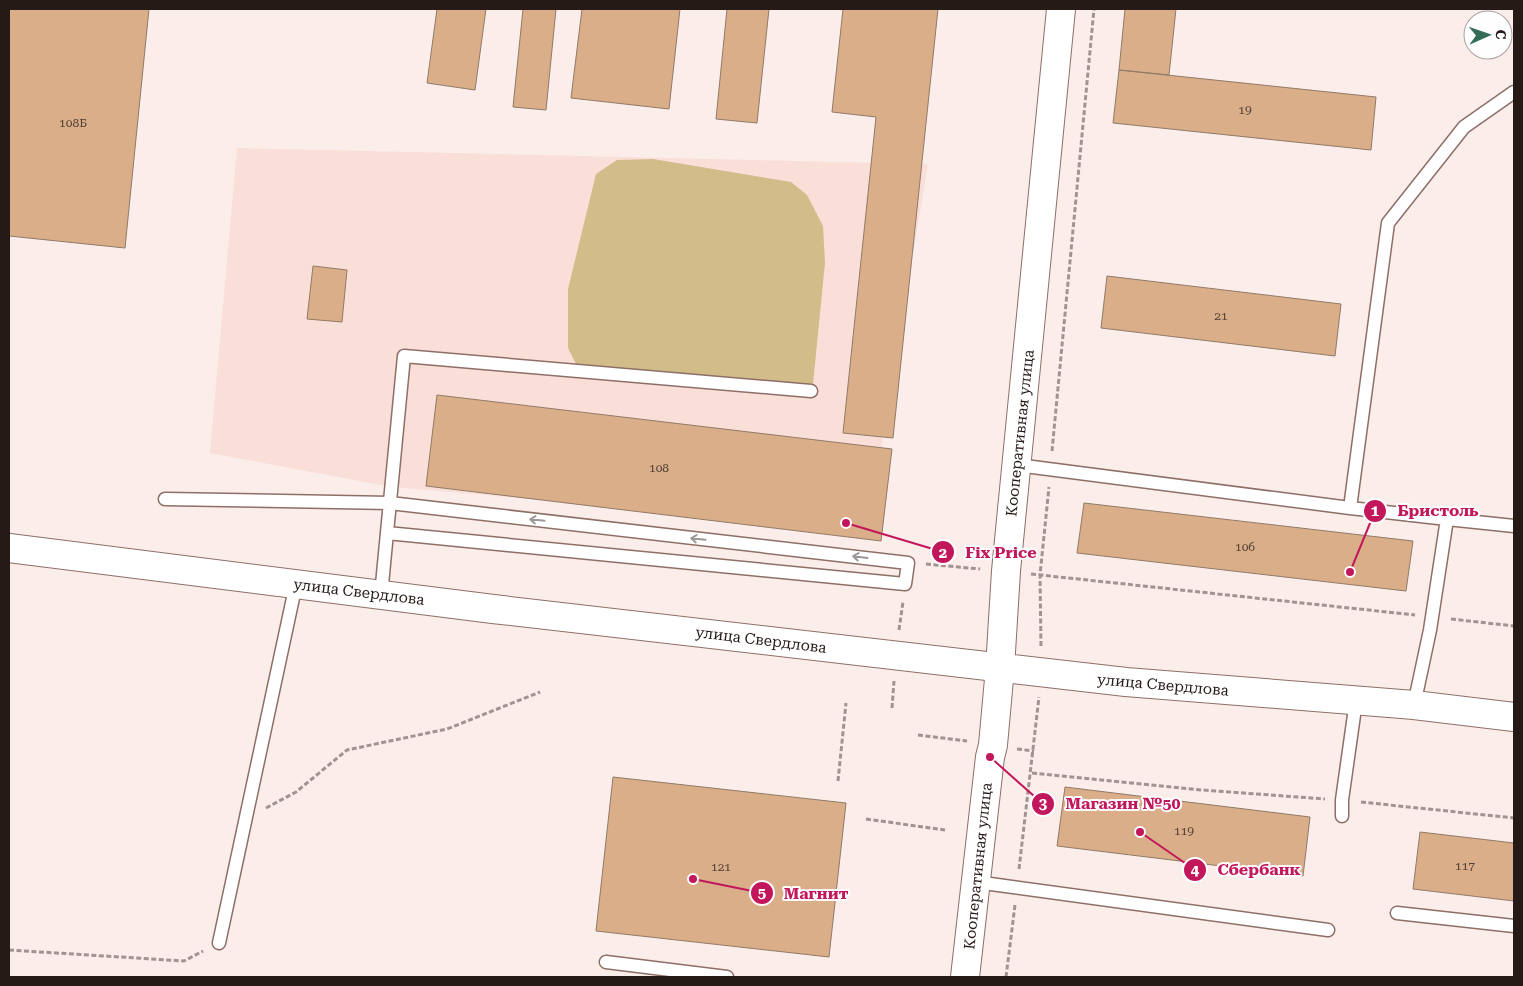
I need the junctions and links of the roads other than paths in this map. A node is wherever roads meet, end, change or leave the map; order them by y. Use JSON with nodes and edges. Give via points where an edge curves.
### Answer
{"nodes":[{"id":1,"x":1061,"y":9,"type":"edge"},
{"id":2,"x":1514,"y":92,"type":"edge"},
{"id":3,"x":812,"y":391,"type":"dead end"},
{"id":4,"x":1017,"y":465,"type":"junction"},
{"id":5,"x":165,"y":499,"type":"dead end"},
{"id":6,"x":390,"y":504,"type":"junction"},
{"id":7,"x":1350,"y":508,"type":"junction"},
{"id":8,"x":1447,"y":519,"type":"junction"},
{"id":9,"x":1514,"y":526,"type":"edge"},
{"id":10,"x":387,"y":533,"type":"junction"},
{"id":11,"x":9,"y":548,"type":"edge"},
{"id":12,"x":296,"y":584,"type":"junction"},
{"id":13,"x":381,"y":594,"type":"junction"},
{"id":14,"x":1000,"y":668,"type":"junction"},
{"id":15,"x":1356,"y":701,"type":"junction"},
{"id":16,"x":1414,"y":706,"type":"junction"},
{"id":17,"x":1514,"y":717,"type":"edge"},
{"id":18,"x":1342,"y":816,"type":"dead end"},
{"id":19,"x":976,"y":882,"type":"junction"},
{"id":20,"x":1397,"y":913,"type":"dead end"},
{"id":21,"x":1514,"y":926,"type":"edge"},
{"id":22,"x":1328,"y":930,"type":"dead end"},
{"id":23,"x":219,"y":943,"type":"road end"},
{"id":24,"x":606,"y":962,"type":"dead end"},
{"id":25,"x":727,"y":977,"type":"edge"},
{"id":26,"x":965,"y":977,"type":"edge"}],
"edges":[{"from":1,"to":4,"type":"main road","name":"Кооперативная улица"},
{"from":2,"to":7,"type":"lane","via":[[1464,127],[1388,223]]},
{"from":3,"to":6,"type":"lane","via":[[404,356]]},
{"from":4,"to":7,"type":"lane"},
{"from":4,"to":14,"type":"main road","name":"Кооперативная улица"},
{"from":5,"to":6,"type":"lane"},
{"from":6,"to":10,"type":"lane"},
{"from":10,"to":6,"type":"lane","one_way":true,"via":[[905,584],[908,562]]},
{"from":7,"to":8,"type":"lane"},
{"from":8,"to":9,"type":"lane"},
{"from":8,"to":16,"type":"lane"},
{"from":10,"to":13,"type":"lane"},
{"from":11,"to":12,"type":"main road","name":"улица Свердлова"},
{"from":12,"to":13,"type":"main road","name":"улица Свердлова"},
{"from":12,"to":23,"type":"lane"},
{"from":13,"to":14,"type":"main road","name":"улица Свердлова"},
{"from":14,"to":15,"type":"main road","name":"улица Свердлова"},
{"from":14,"to":19,"type":"main road","name":"Кооперативная улица"},
{"from":15,"to":16,"type":"main road","name":"улица Свердлова"},
{"from":15,"to":18,"type":"lane"},
{"from":16,"to":17,"type":"main road","name":"улица Свердлова"},
{"from":19,"to":22,"type":"lane"},
{"from":19,"to":26,"type":"main road","name":"Кооперативная улица"},
{"from":20,"to":21,"type":"lane"},
{"from":24,"to":25,"type":"lane"}]}
